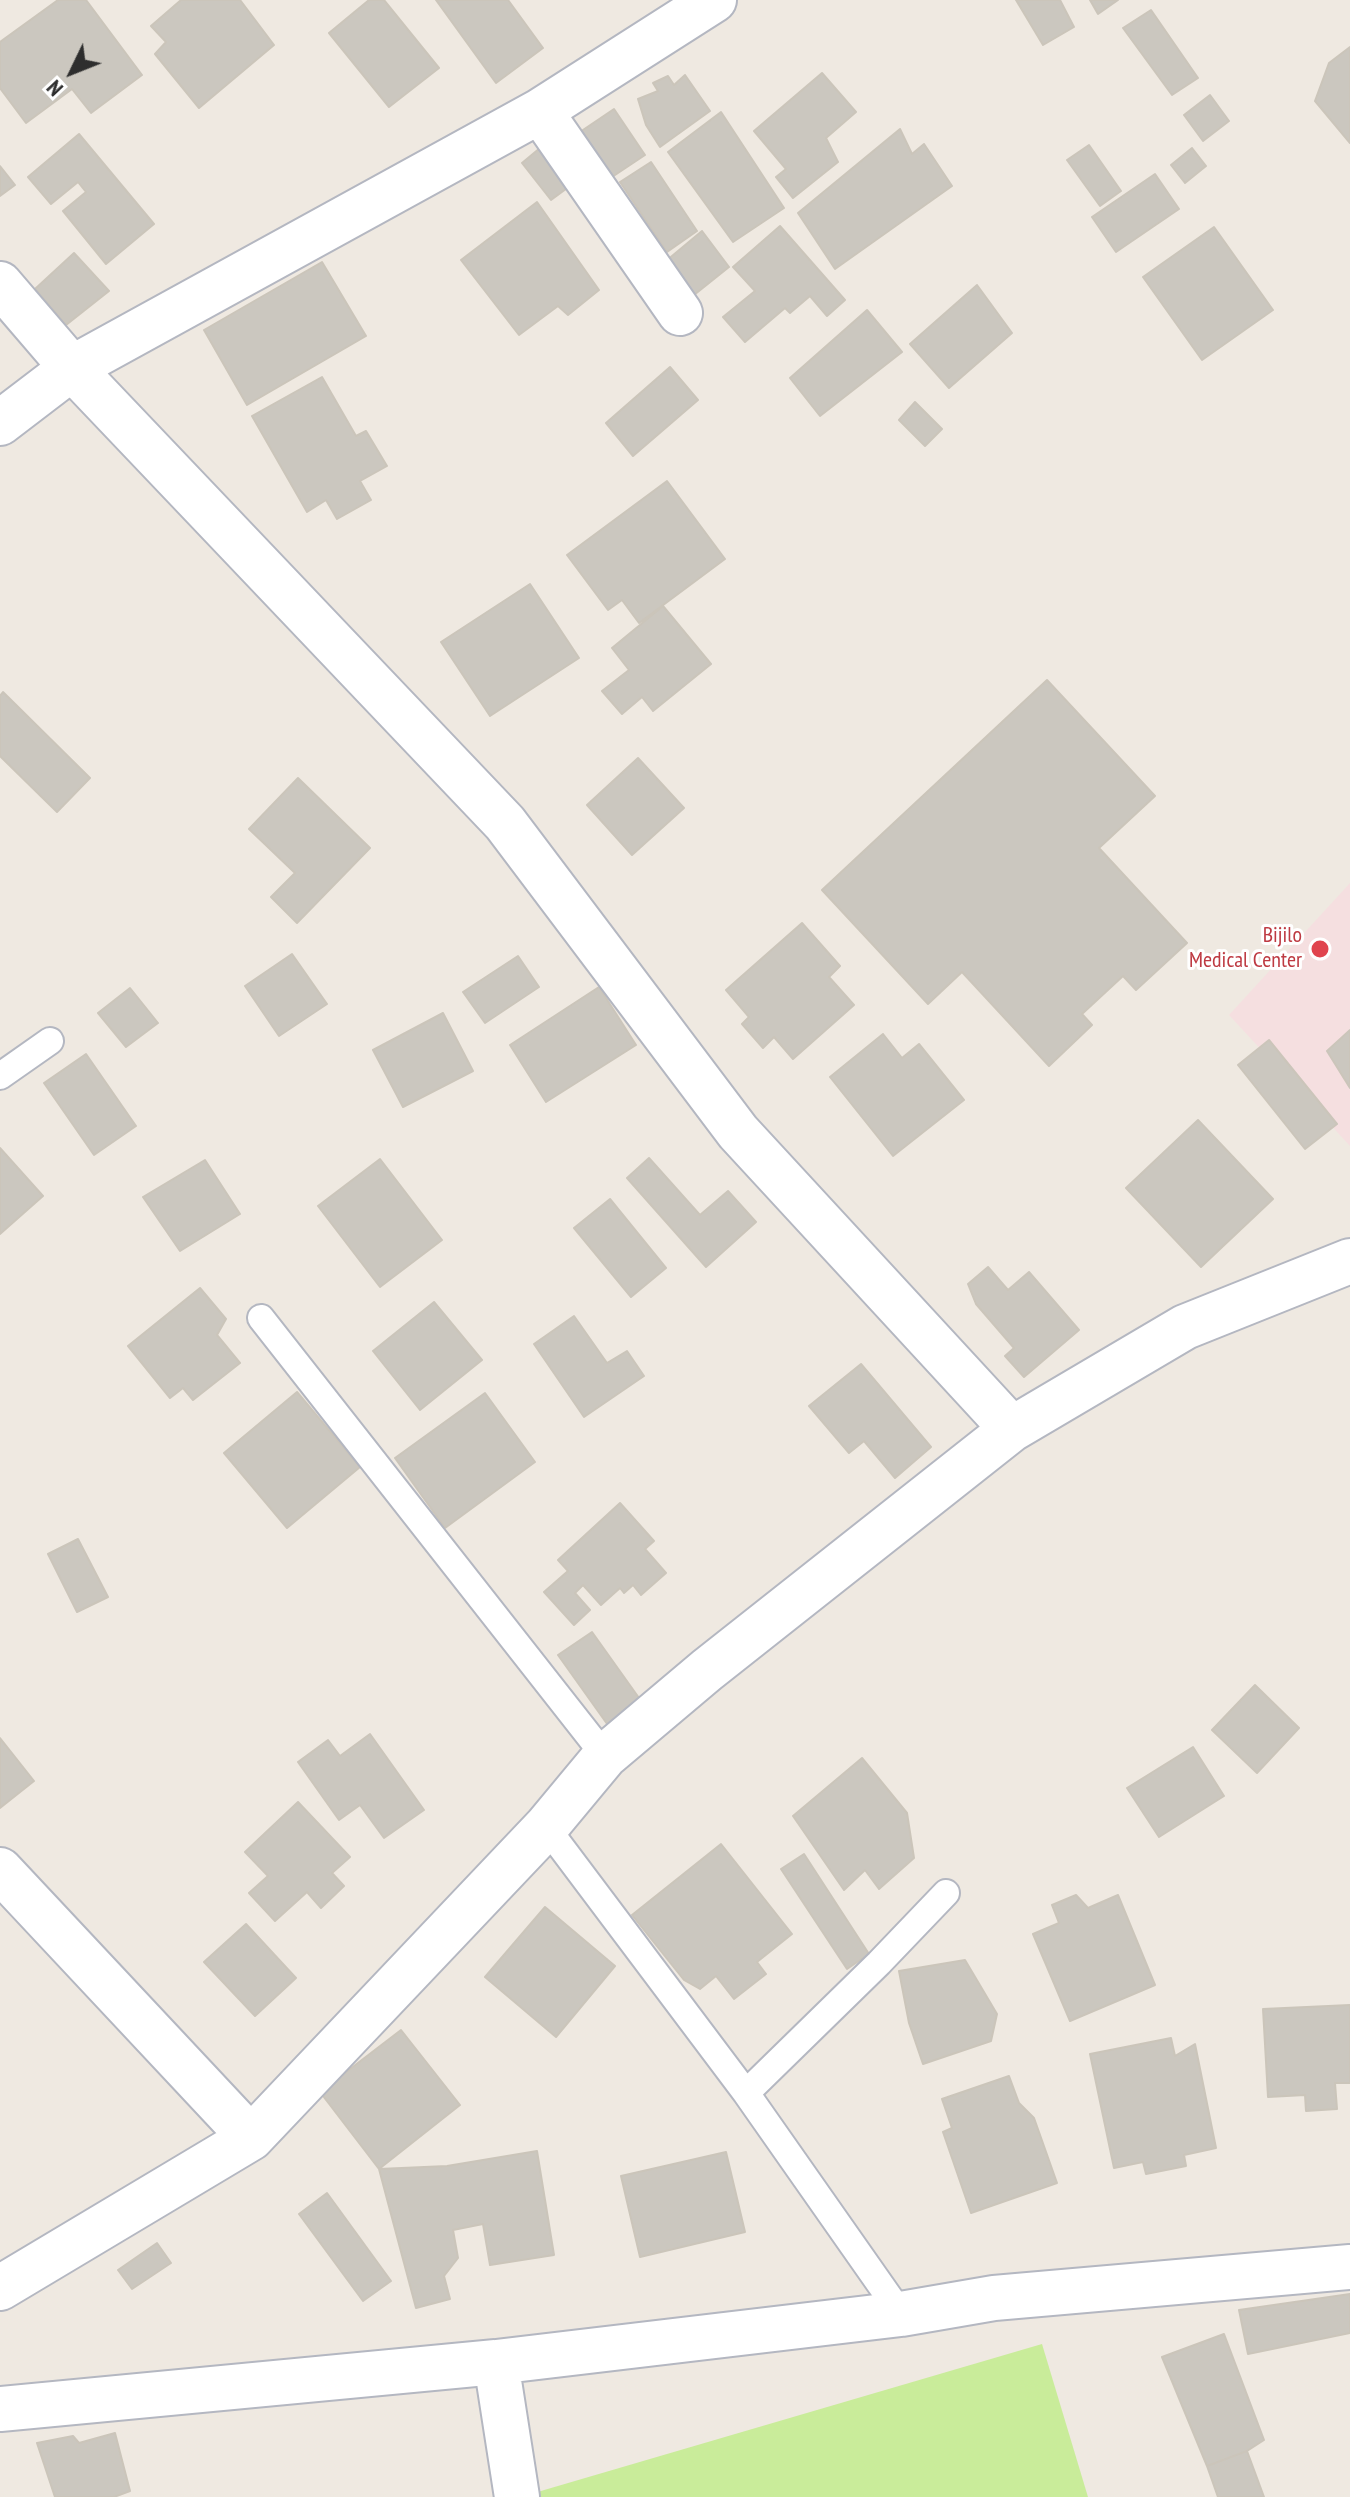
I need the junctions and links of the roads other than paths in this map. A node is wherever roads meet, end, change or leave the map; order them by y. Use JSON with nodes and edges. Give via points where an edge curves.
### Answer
{"nodes":[{"id":1,"x":714,"y":0,"type":"edge"},
{"id":2,"x":540,"y":111,"type":"junction"},
{"id":3,"x":0,"y":284,"type":"edge"},
{"id":4,"x":680,"y":313,"type":"dead end"},
{"id":5,"x":72,"y":368,"type":"junction"},
{"id":6,"x":0,"y":423,"type":"edge"},
{"id":7,"x":50,"y":1041,"type":"dead end"},
{"id":8,"x":0,"y":1076,"type":"edge"},
{"id":9,"x":1350,"y":1261,"type":"edge"},
{"id":10,"x":261,"y":1318,"type":"dead end"},
{"id":11,"x":1012,"y":1429,"type":"junction"},
{"id":12,"x":605,"y":1756,"type":"junction"},
{"id":13,"x":546,"y":1827,"type":"junction"},
{"id":14,"x":0,"y":1870,"type":"edge"},
{"id":15,"x":946,"y":1893,"type":"dead end"},
{"id":16,"x":746,"y":2093,"type":"junction"},
{"id":17,"x":251,"y":2138,"type":"junction"},
{"id":18,"x":1350,"y":2267,"type":"edge"},
{"id":19,"x":0,"y":2288,"type":"edge"},
{"id":20,"x":901,"y":2314,"type":"junction"},
{"id":21,"x":496,"y":2362,"type":"junction"},
{"id":22,"x":5,"y":2396,"type":"edge"},
{"id":23,"x":517,"y":2497,"type":"edge"}],
"edges":[{"from":1,"to":2,"type":"street"},
{"from":2,"to":4,"type":"street"},
{"from":2,"to":5,"type":"street"},
{"from":3,"to":5,"type":"street"},
{"from":5,"to":6,"type":"street"},
{"from":5,"to":11,"type":"street","via":[[505,823],[738,1132]]},
{"from":7,"to":8,"type":"lane"},
{"from":9,"to":11,"type":"street","via":[[1185,1327]]},
{"from":10,"to":12,"type":"lane"},
{"from":11,"to":12,"type":"street"},
{"from":12,"to":13,"type":"street"},
{"from":13,"to":16,"type":"lane"},
{"from":13,"to":17,"type":"street"},
{"from":14,"to":17,"type":"street"},
{"from":15,"to":16,"type":"lane"},
{"from":16,"to":20,"type":"lane"},
{"from":17,"to":19,"type":"street"},
{"from":18,"to":20,"type":"street","via":[[994,2298]]},
{"from":20,"to":21,"type":"street"},
{"from":21,"to":22,"type":"street"},
{"from":21,"to":23,"type":"street"}]}
